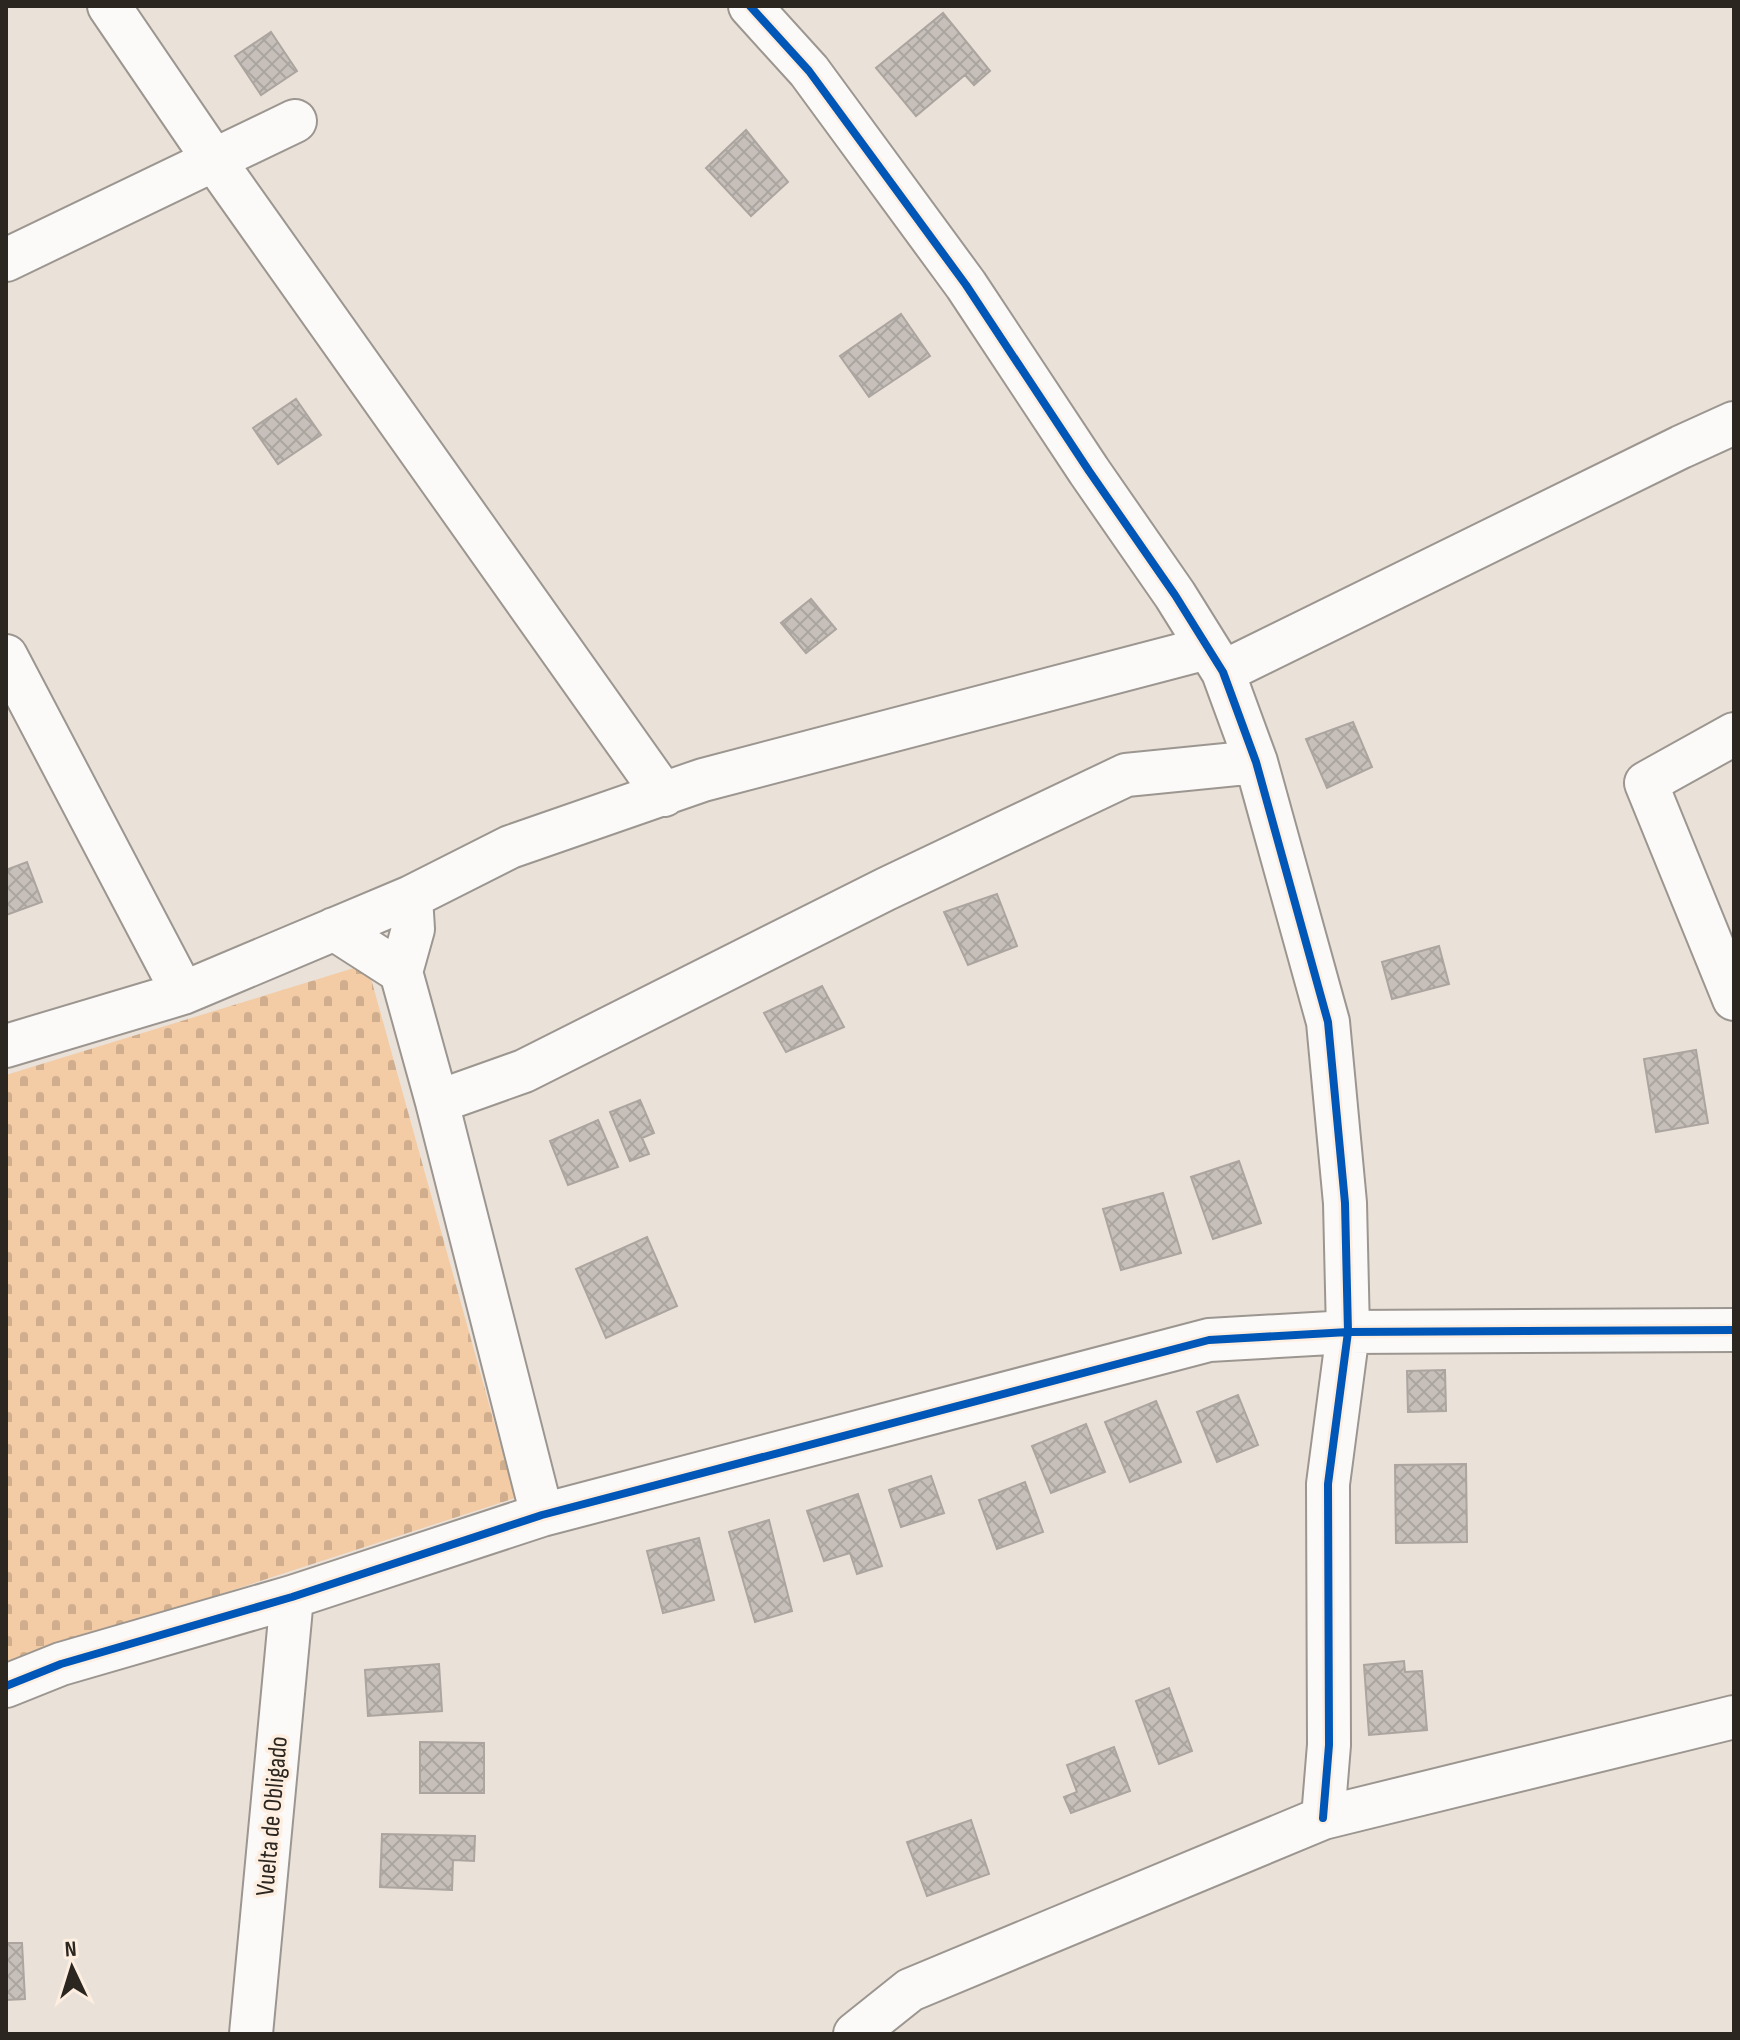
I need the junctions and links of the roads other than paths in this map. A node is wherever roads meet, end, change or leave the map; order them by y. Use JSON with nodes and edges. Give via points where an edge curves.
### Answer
{"nodes":[{"id":1,"x":109,"y":6,"type":"edge"},
{"id":2,"x":750,"y":6,"type":"edge"},
{"id":3,"x":295,"y":121,"type":"dead end"},
{"id":4,"x":214,"y":160,"type":"junction"},
{"id":5,"x":6,"y":260,"type":"edge"},
{"id":6,"x":1734,"y":423,"type":"edge"},
{"id":7,"x":6,"y":656,"type":"edge"},
{"id":8,"x":1215,"y":660,"type":"junction"},
{"id":9,"x":1734,"y":734,"type":"edge"},
{"id":10,"x":1256,"y":762,"type":"junction"},
{"id":11,"x":664,"y":795,"type":"junction"},
{"id":12,"x":411,"y":897,"type":"junction"},
{"id":13,"x":334,"y":929,"type":"junction"},
{"id":14,"x":401,"y":972,"type":"junction"},
{"id":15,"x":183,"y":993,"type":"junction"},
{"id":16,"x":1734,"y":999,"type":"edge"},
{"id":17,"x":6,"y":1046,"type":"edge"},
{"id":18,"x":437,"y":1102,"type":"junction"},
{"id":19,"x":1734,"y":1330,"type":"edge"},
{"id":20,"x":1348,"y":1332,"type":"junction"},
{"id":21,"x":542,"y":1515,"type":"junction"},
{"id":22,"x":292,"y":1597,"type":"junction"},
{"id":23,"x":6,"y":1686,"type":"edge"},
{"id":24,"x":1734,"y":1717,"type":"edge"},
{"id":25,"x":1323,"y":1818,"type":"junction"},
{"id":26,"x":251,"y":2034,"type":"edge"},
{"id":27,"x":855,"y":2034,"type":"edge"}],
"edges":[{"from":1,"to":4,"type":"street"},
{"from":2,"to":8,"type":"street","via":[[809,71],[966,285]]},
{"from":3,"to":4,"type":"street"},
{"from":4,"to":5,"type":"street"},
{"from":4,"to":11,"type":"street"},
{"from":6,"to":8,"type":"street"},
{"from":7,"to":15,"type":"street"},
{"from":8,"to":10,"type":"street"},
{"from":8,"to":11,"type":"street","via":[[703,780]]},
{"from":9,"to":16,"type":"street","via":[[1646,783]]},
{"from":10,"to":18,"type":"street","via":[[1126,775],[524,1071]]},
{"from":10,"to":20,"type":"street","via":[[1328,1022],[1345,1203]]},
{"from":11,"to":12,"type":"street","via":[[510,847]]},
{"from":12,"to":13,"type":"street"},
{"from":12,"to":14,"type":"street","via":[[413,929]]},
{"from":13,"to":14,"type":"street"},
{"from":13,"to":15,"type":"street"},
{"from":14,"to":18,"type":"street"},
{"from":15,"to":17,"type":"street"},
{"from":18,"to":21,"type":"street"},
{"from":19,"to":20,"type":"street"},
{"from":20,"to":21,"type":"street","via":[[1209,1340]]},
{"from":20,"to":25,"type":"street","via":[[1328,1484],[1329,1745]]},
{"from":21,"to":22,"type":"street"},
{"from":22,"to":23,"type":"street","via":[[61,1664]]},
{"from":22,"to":26,"type":"street","name":"Vuelta de Obligado"},
{"from":24,"to":25,"type":"street"},
{"from":25,"to":27,"type":"street","via":[[910,1990]]}]}
